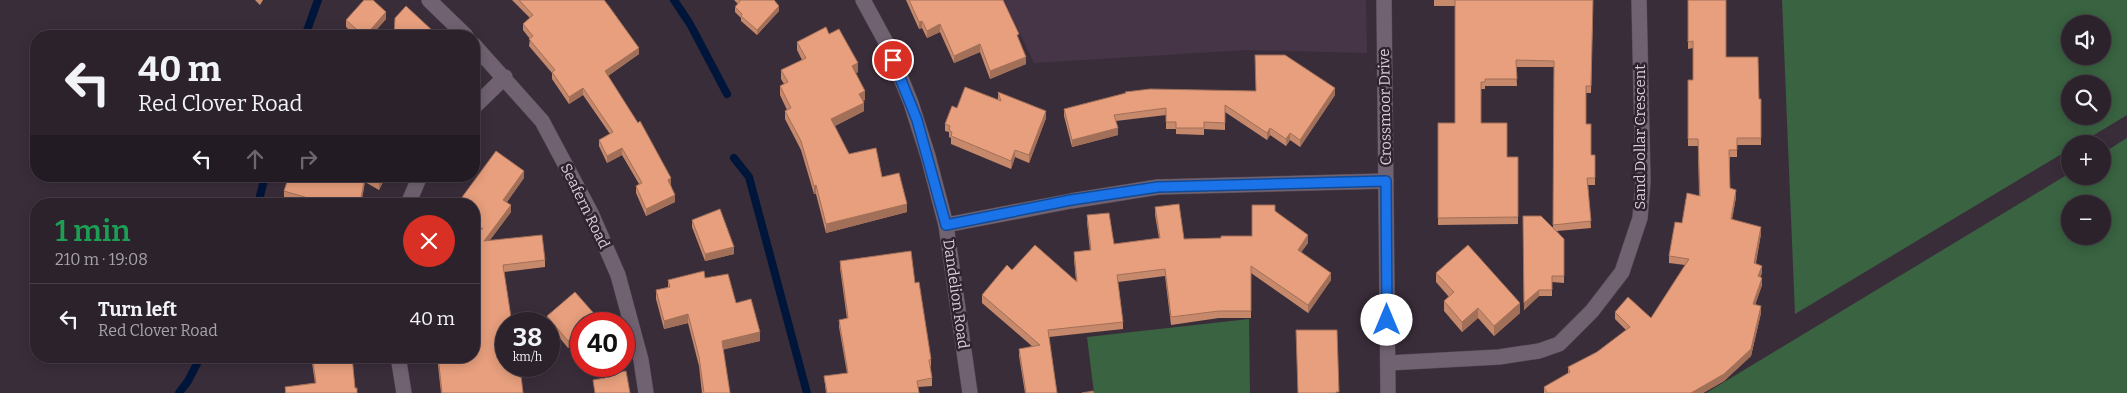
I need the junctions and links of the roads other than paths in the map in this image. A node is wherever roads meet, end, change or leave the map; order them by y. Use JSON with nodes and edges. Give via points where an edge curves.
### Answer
{"nodes":[{"id":1,"x":429,"y":0,"type":"edge"},
{"id":2,"x":863,"y":0,"type":"edge"},
{"id":3,"x":1384,"y":0,"type":"edge"},
{"id":4,"x":1639,"y":0,"type":"edge"},
{"id":5,"x":460,"y":30,"type":"edge"},
{"id":6,"x":480,"y":51,"type":"edge"},
{"id":7,"x":504,"y":77,"type":"junction"},
{"id":8,"x":480,"y":101,"type":"edge"},
{"id":9,"x":1386,"y":181,"type":"junction"},
{"id":10,"x":417,"y":182,"type":"edge"},
{"id":11,"x":411,"y":198,"type":"edge"},
{"id":12,"x":946,"y":225,"type":"junction"},
{"id":13,"x":399,"y":363,"type":"edge"},
{"id":14,"x":1388,"y":363,"type":"junction"},
{"id":15,"x":404,"y":393,"type":"edge"},
{"id":16,"x":646,"y":393,"type":"edge"},
{"id":17,"x":970,"y":393,"type":"edge"},
{"id":18,"x":1388,"y":393,"type":"edge"}],
"edges":[{"from":1,"to":5,"type":"street"},
{"from":2,"to":12,"type":"street","name":"Dandelion Road","via":[[888,46],[911,102]]},
{"from":3,"to":9,"type":"street","name":"Crossmoor Drive"},
{"from":4,"to":14,"type":"street","name":"Sand Dollar Crescent","via":[[1643,180],[1640,218],[1622,272],[1592,311],[1558,344],[1538,351],[1499,356]]},
{"from":6,"to":7,"type":"street","name":"Seafern Road"},
{"from":7,"to":8,"type":"street"},
{"from":7,"to":16,"type":"street","name":"Seafern Road","via":[[542,120],[591,213],[618,276],[641,360]]},
{"from":9,"to":12,"type":"street","via":[[1158,187],[1071,200]]},
{"from":9,"to":14,"type":"street","name":"Crossmoor Drive"},
{"from":10,"to":11,"type":"street"},
{"from":12,"to":17,"type":"street","name":"Dandelion Road"},
{"from":13,"to":15,"type":"street"},
{"from":14,"to":18,"type":"street","name":"Crossmoor Drive"}]}
